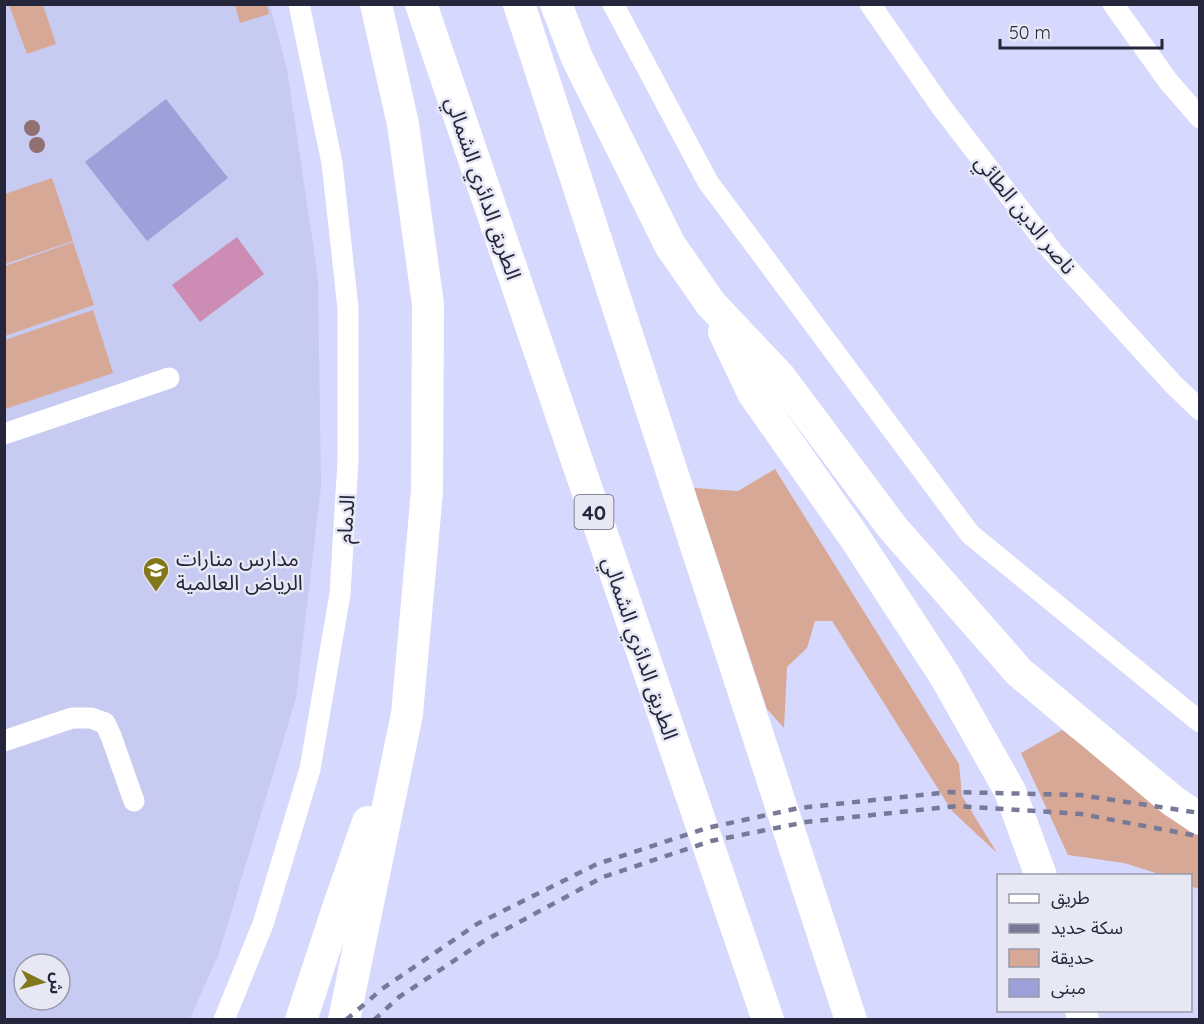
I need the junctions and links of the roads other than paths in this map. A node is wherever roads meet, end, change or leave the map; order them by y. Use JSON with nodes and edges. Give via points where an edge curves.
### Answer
{"nodes":[{"id":1,"x":299,"y":4,"type":"edge"},
{"id":2,"x":376,"y":4,"type":"edge"},
{"id":3,"x":421,"y":4,"type":"edge"},
{"id":4,"x":519,"y":4,"type":"edge"},
{"id":5,"x":556,"y":4,"type":"edge"},
{"id":6,"x":613,"y":4,"type":"edge"},
{"id":7,"x":870,"y":4,"type":"edge"},
{"id":8,"x":1113,"y":4,"type":"edge"},
{"id":9,"x":1200,"y":118,"type":"edge"},
{"id":10,"x":711,"y":304,"type":"junction"},
{"id":11,"x":169,"y":378,"type":"dead end"},
{"id":12,"x":1200,"y":410,"type":"edge"},
{"id":13,"x":4,"y":434,"type":"edge"},
{"id":14,"x":407,"y":714,"type":"junction"},
{"id":15,"x":1200,"y":722,"type":"edge"},
{"id":16,"x":4,"y":741,"type":"edge"},
{"id":17,"x":134,"y":801,"type":"dead end"},
{"id":18,"x":1200,"y":819,"type":"edge"},
{"id":19,"x":1040,"y":874,"type":"edge"},
{"id":20,"x":224,"y":1020,"type":"edge"},
{"id":21,"x":300,"y":1020,"type":"edge"},
{"id":22,"x":344,"y":1020,"type":"edge"},
{"id":23,"x":768,"y":1020,"type":"edge"},
{"id":24,"x":851,"y":1020,"type":"edge"}],
"edges":[{"from":1,"to":20,"type":"street","name":"الدمام","via":[[332,163],[348,308],[348,461],[339,594],[310,769],[264,924]]},
{"from":2,"to":14,"type":"highway","via":[[403,124],[428,304],[427,491]]},
{"from":3,"to":23,"type":"highway","name":"الطريق الدائري الشمالي","number":"40"},
{"from":4,"to":24,"type":"highway"},
{"from":5,"to":10,"type":"highway","via":[[577,58],[670,244]]},
{"from":6,"to":15,"type":"street","via":[[708,182],[970,534]]},
{"from":7,"to":12,"type":"street","name":"ناصر الدين الطائي","via":[[940,105],[1052,251]]},
{"from":8,"to":9,"type":"street"},
{"from":10,"to":18,"type":"highway","via":[[780,377],[892,527],[1019,672],[1173,801]]},
{"from":10,"to":19,"type":"highway","via":[[753,393],[855,538],[945,676],[1010,791]]},
{"from":11,"to":13,"type":"street"},
{"from":14,"to":21,"type":"highway"},
{"from":14,"to":22,"type":"highway"},
{"from":16,"to":17,"type":"street","via":[[72,718],[105,723]]}]}
